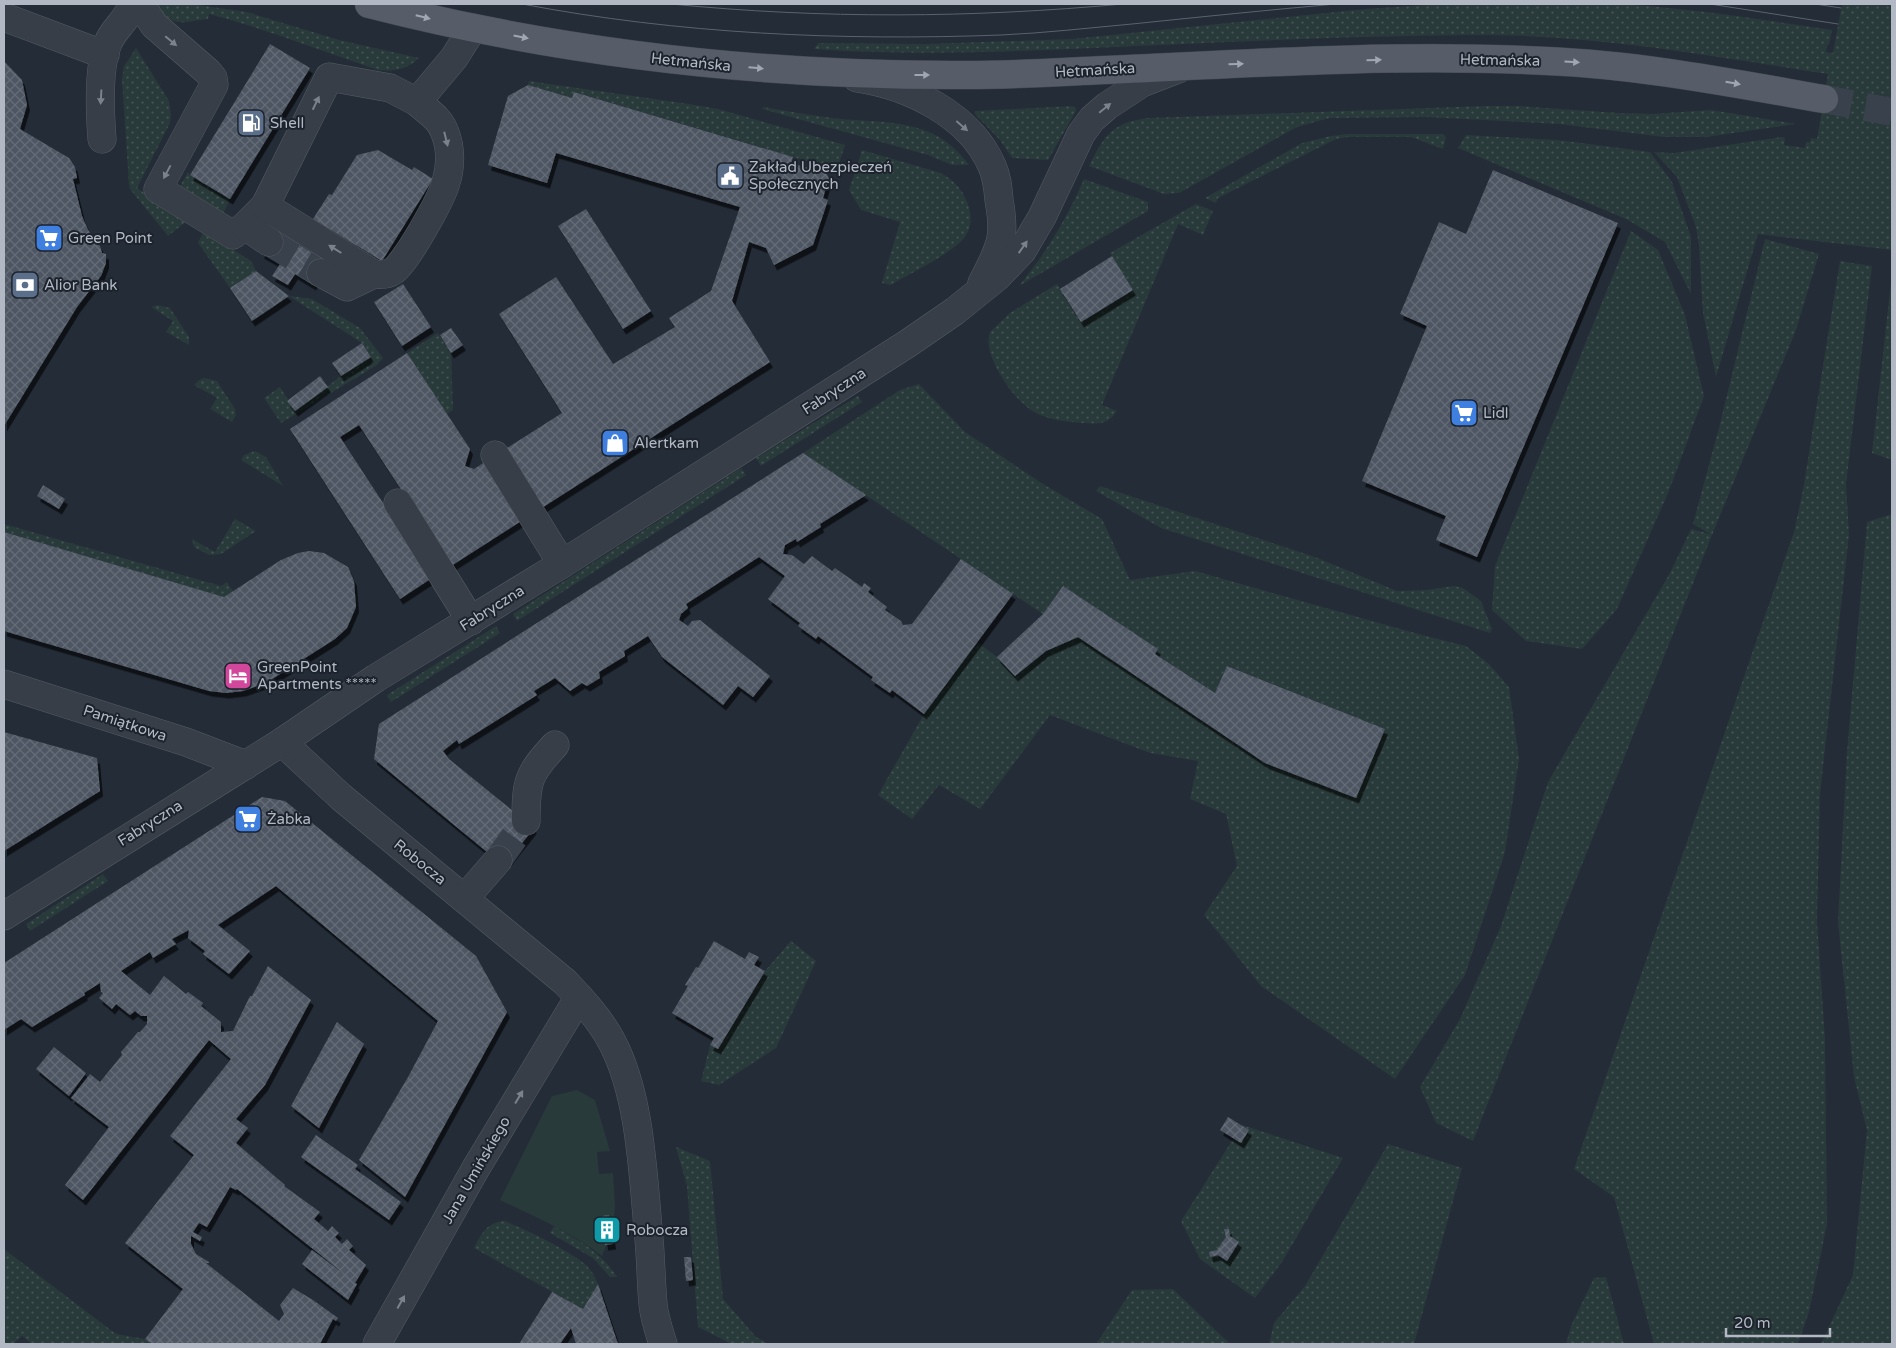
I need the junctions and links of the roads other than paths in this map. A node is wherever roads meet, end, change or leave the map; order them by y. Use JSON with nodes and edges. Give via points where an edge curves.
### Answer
{"nodes":[{"id":1,"x":132,"y":4,"type":"edge"},
{"id":2,"x":140,"y":4,"type":"edge"},
{"id":3,"x":369,"y":4,"type":"edge"},
{"id":4,"x":6,"y":20,"type":"edge"},
{"id":5,"x":474,"y":28,"type":"junction"},
{"id":6,"x":105,"y":55,"type":"junction"},
{"id":7,"x":1187,"y":66,"type":"junction"},
{"id":8,"x":821,"y":72,"type":"junction"},
{"id":9,"x":1824,"y":99,"type":"tunnel mouth"},
{"id":10,"x":417,"y":102,"type":"junction"},
{"id":11,"x":102,"y":139,"type":"dead end"},
{"id":12,"x":265,"y":206,"type":"junction"},
{"id":13,"x":245,"y":226,"type":"junction"},
{"id":14,"x":269,"y":242,"type":"tunnel mouth"},
{"id":15,"x":320,"y":273,"type":"tunnel mouth"},
{"id":16,"x":374,"y":274,"type":"junction"},
{"id":17,"x":976,"y":293,"type":"junction"},
{"id":18,"x":495,"y":455,"type":"dead end"},
{"id":19,"x":398,"y":503,"type":"dead end"},
{"id":20,"x":562,"y":564,"type":"junction"},
{"id":21,"x":471,"y":621,"type":"junction"},
{"id":22,"x":4,"y":684,"type":"edge"},
{"id":23,"x":282,"y":742,"type":"junction"},
{"id":24,"x":555,"y":745,"type":"dead end"},
{"id":25,"x":246,"y":765,"type":"junction"},
{"id":26,"x":526,"y":821,"type":"tunnel mouth"},
{"id":27,"x":498,"y":860,"type":"tunnel mouth"},
{"id":28,"x":465,"y":898,"type":"junction"},
{"id":29,"x":4,"y":916,"type":"edge"},
{"id":30,"x":579,"y":998,"type":"junction"},
{"id":31,"x":377,"y":1344,"type":"edge"},
{"id":32,"x":663,"y":1344,"type":"edge"}],
"edges":[{"from":1,"to":6,"type":"street","via":[[127,18],[108,42]]},
{"from":2,"to":13,"type":"street","one_way":true,"via":[[154,25],[208,72],[214,85],[158,189],[233,235]]},
{"from":3,"to":5,"type":"main road","name":"Hetmańska","one_way":true},
{"from":4,"to":6,"type":"street"},
{"from":5,"to":8,"type":"main road","name":"Hetmańska","one_way":true,"via":[[613,53]]},
{"from":5,"to":10,"type":"street"},
{"from":6,"to":11,"type":"street","one_way":true,"via":[[100,101]]},
{"from":8,"to":7,"type":"main road","name":"Hetmańska","one_way":true,"via":[[969,75]]},
{"from":7,"to":9,"type":"main road","name":"Hetmańska","one_way":true,"via":[[1422,59],[1548,61],[1636,68]]},
{"from":17,"to":7,"type":"street","name":"Fabryczna","one_way":true,"via":[[997,277],[1022,250],[1042,217],[1081,134],[1092,119],[1142,83]]},
{"from":8,"to":17,"type":"street","name":"Fabryczna","one_way":true,"via":[[883,84],[927,101],[965,127],[978,142],[996,178],[1001,237],[994,260]]},
{"from":12,"to":10,"type":"street","one_way":true,"via":[[329,77],[390,88]]},
{"from":10,"to":16,"type":"street","one_way":true,"via":[[440,121],[445,131],[449,151],[446,182],[403,262],[391,272]]},
{"from":12,"to":13,"type":"street"},
{"from":16,"to":12,"type":"street","one_way":true},
{"from":13,"to":14,"type":"street"},
{"from":15,"to":16,"type":"street","via":[[347,287]]},
{"from":17,"to":20,"type":"street","name":"Fabryczna","via":[[907,344]]},
{"from":18,"to":20,"type":"street"},
{"from":19,"to":21,"type":"street"},
{"from":20,"to":21,"type":"street","name":"Fabryczna"},
{"from":21,"to":23,"type":"street","name":"Fabryczna","via":[[376,678]]},
{"from":22,"to":25,"type":"street","name":"Pamiątkowa","via":[[186,742]]},
{"from":23,"to":25,"type":"street","name":"Fabryczna"},
{"from":23,"to":28,"type":"street","name":"Robocza","via":[[337,793]]},
{"from":24,"to":26,"type":"street","via":[[531,776]]},
{"from":25,"to":29,"type":"street","name":"Fabryczna"},
{"from":27,"to":28,"type":"street"},
{"from":28,"to":30,"type":"street","name":"Robocza","via":[[556,974]]},
{"from":31,"to":30,"type":"street","name":"Jana Umińskiego","one_way":true,"via":[[476,1168]]},
{"from":30,"to":32,"type":"street","name":"Robocza","via":[[611,1040],[628,1086],[640,1154],[653,1305]]}]}
